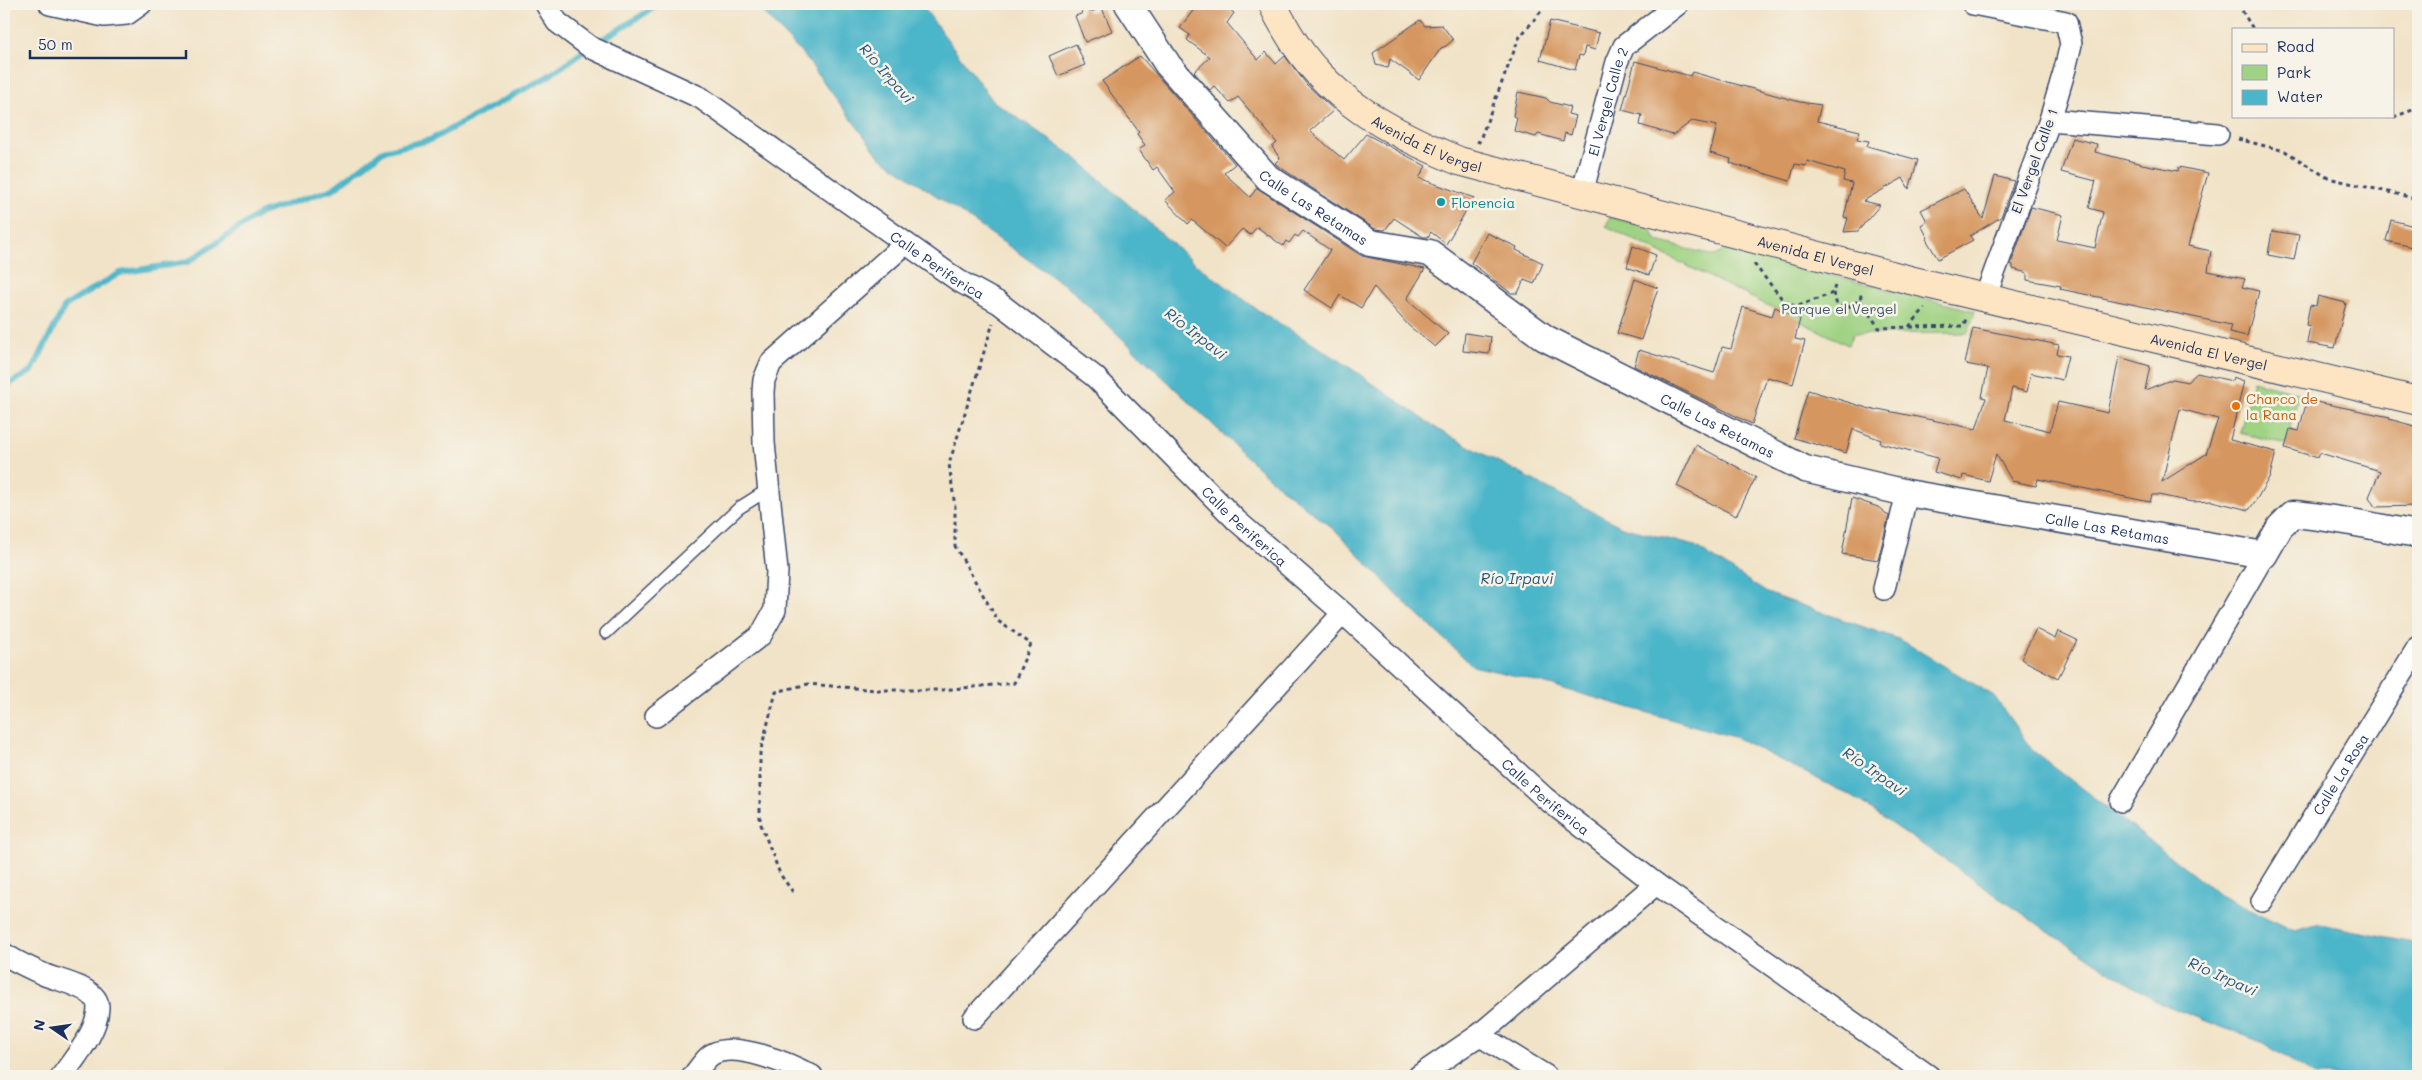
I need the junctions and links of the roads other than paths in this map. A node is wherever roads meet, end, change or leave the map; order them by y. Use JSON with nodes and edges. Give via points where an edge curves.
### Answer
{"nodes":[{"id":1,"x":50,"y":4,"type":"edge"},
{"id":2,"x":141,"y":4,"type":"edge"},
{"id":3,"x":546,"y":4,"type":"edge"},
{"id":4,"x":1128,"y":4,"type":"edge"},
{"id":5,"x":1273,"y":4,"type":"edge"},
{"id":6,"x":1678,"y":4,"type":"edge"},
{"id":7,"x":1973,"y":4,"type":"edge"},
{"id":8,"x":2050,"y":120,"type":"junction"},
{"id":9,"x":2218,"y":134,"type":"road end"},
{"id":10,"x":1582,"y":194,"type":"junction"},
{"id":11,"x":906,"y":244,"type":"junction"},
{"id":12,"x":1976,"y":306,"type":"junction"},
{"id":13,"x":2418,"y":401,"type":"edge"},
{"id":14,"x":769,"y":489,"type":"junction"},
{"id":15,"x":1906,"y":493,"type":"junction"},
{"id":16,"x":2418,"y":534,"type":"edge"},
{"id":17,"x":2264,"y":555,"type":"junction"},
{"id":18,"x":1884,"y":589,"type":"dead end"},
{"id":19,"x":1343,"y":613,"type":"junction"},
{"id":20,"x":606,"y":633,"type":"dead end"},
{"id":21,"x":2418,"y":647,"type":"edge"},
{"id":22,"x":656,"y":716,"type":"dead end"},
{"id":23,"x":2121,"y":801,"type":"dead end"},
{"id":24,"x":1656,"y":884,"type":"junction"},
{"id":25,"x":2262,"y":901,"type":"dead end"},
{"id":26,"x":4,"y":954,"type":"edge"},
{"id":27,"x":974,"y":1018,"type":"dead end"},
{"id":28,"x":1479,"y":1035,"type":"junction"},
{"id":29,"x":62,"y":1076,"type":"edge"},
{"id":30,"x":693,"y":1076,"type":"edge"},
{"id":31,"x":812,"y":1076,"type":"edge"},
{"id":32,"x":1419,"y":1076,"type":"edge"},
{"id":33,"x":1546,"y":1076,"type":"edge"},
{"id":34,"x":1929,"y":1076,"type":"edge"}],
"edges":[{"from":1,"to":2,"type":"street","via":[[104,16],[127,14]]},
{"from":3,"to":11,"type":"street","name":"Calle Periferica","via":[[557,22],[590,47],[701,98]]},
{"from":4,"to":15,"type":"street","name":"Calle Las Retamas","via":[[1168,64],[1268,178],[1370,242],[1430,253],[1545,338],[1805,469]]},
{"from":5,"to":10,"type":"main road","name":"Avenida El Vergel","via":[[1293,41],[1324,79],[1358,110],[1383,126],[1459,161]]},
{"from":6,"to":10,"type":"street","name":"El Vergel Calle 2","via":[[1624,46]]},
{"from":7,"to":8,"type":"street","name":"El Vergel Calle 1","via":[[2066,22],[2071,44]]},
{"from":8,"to":9,"type":"street"},
{"from":8,"to":12,"type":"street","name":"El Vergel Calle 1"},
{"from":10,"to":12,"type":"main road","name":"Avenida El Vergel"},
{"from":11,"to":14,"type":"street","via":[[771,363],[763,392]]},
{"from":11,"to":19,"type":"street","name":"Calle Periferica","via":[[958,281],[999,303],[1095,377],[1236,521]]},
{"from":12,"to":13,"type":"main road","name":"Avenida El Vergel"},
{"from":14,"to":20,"type":"lane","via":[[739,508]]},
{"from":14,"to":22,"type":"street","via":[[777,571],[775,610],[761,635]]},
{"from":15,"to":17,"type":"street","name":"Calle Las Retamas"},
{"from":15,"to":18,"type":"street"},
{"from":16,"to":17,"type":"street","via":[[2324,516],[2293,514],[2280,527]]},
{"from":17,"to":23,"type":"street"},
{"from":19,"to":24,"type":"street","name":"Calle Periferica","via":[[1545,798]]},
{"from":19,"to":27,"type":"street"},
{"from":21,"to":25,"type":"street","name":"Calle La Rosa"},
{"from":24,"to":28,"type":"street"},
{"from":24,"to":34,"type":"street","name":"Calle Periferica"},
{"from":26,"to":29,"type":"street","via":[[46,975],[80,987],[93,996],[98,1006],[84,1045]]},
{"from":28,"to":32,"type":"street"},
{"from":28,"to":33,"type":"street"},
{"from":30,"to":31,"type":"street","via":[[711,1055],[728,1050],[757,1054]]}]}
